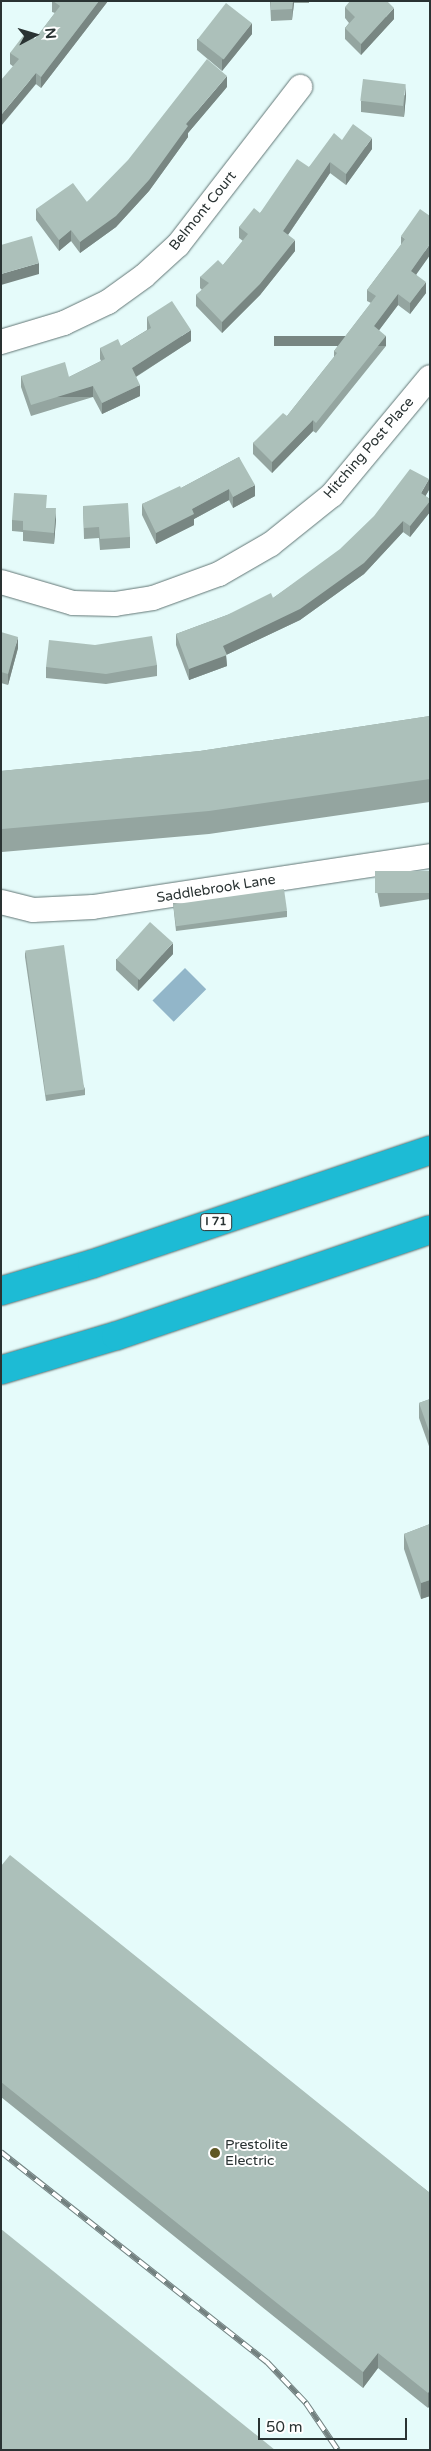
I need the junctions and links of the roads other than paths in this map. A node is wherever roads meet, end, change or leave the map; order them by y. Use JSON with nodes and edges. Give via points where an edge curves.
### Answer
{"nodes":[{"id":1,"x":300,"y":87,"type":"dead end"},
{"id":2,"x":1,"y":342,"type":"edge"},
{"id":3,"x":430,"y":378,"type":"edge"},
{"id":4,"x":1,"y":582,"type":"edge"},
{"id":5,"x":430,"y":856,"type":"edge"},
{"id":6,"x":1,"y":902,"type":"edge"},
{"id":7,"x":430,"y":1150,"type":"edge"},
{"id":8,"x":430,"y":1230,"type":"edge"},
{"id":9,"x":1,"y":1291,"type":"edge"},
{"id":10,"x":1,"y":1370,"type":"edge"}],
"edges":[{"from":1,"to":2,"type":"street","name":"Belmont Court","via":[[178,245],[144,276],[108,302],[64,323]]},
{"from":3,"to":4,"type":"street","name":"Hitching Post Place","via":[[332,495],[271,544],[219,574],[154,598],[115,604],[73,603]]},
{"from":5,"to":6,"type":"street","name":"Saddlebrook Lane","via":[[93,908],[33,910]]},
{"from":7,"to":9,"type":"highway","number":"I 71","via":[[92,1264]]},
{"from":8,"to":10,"type":"highway","via":[[116,1336]]}]}
